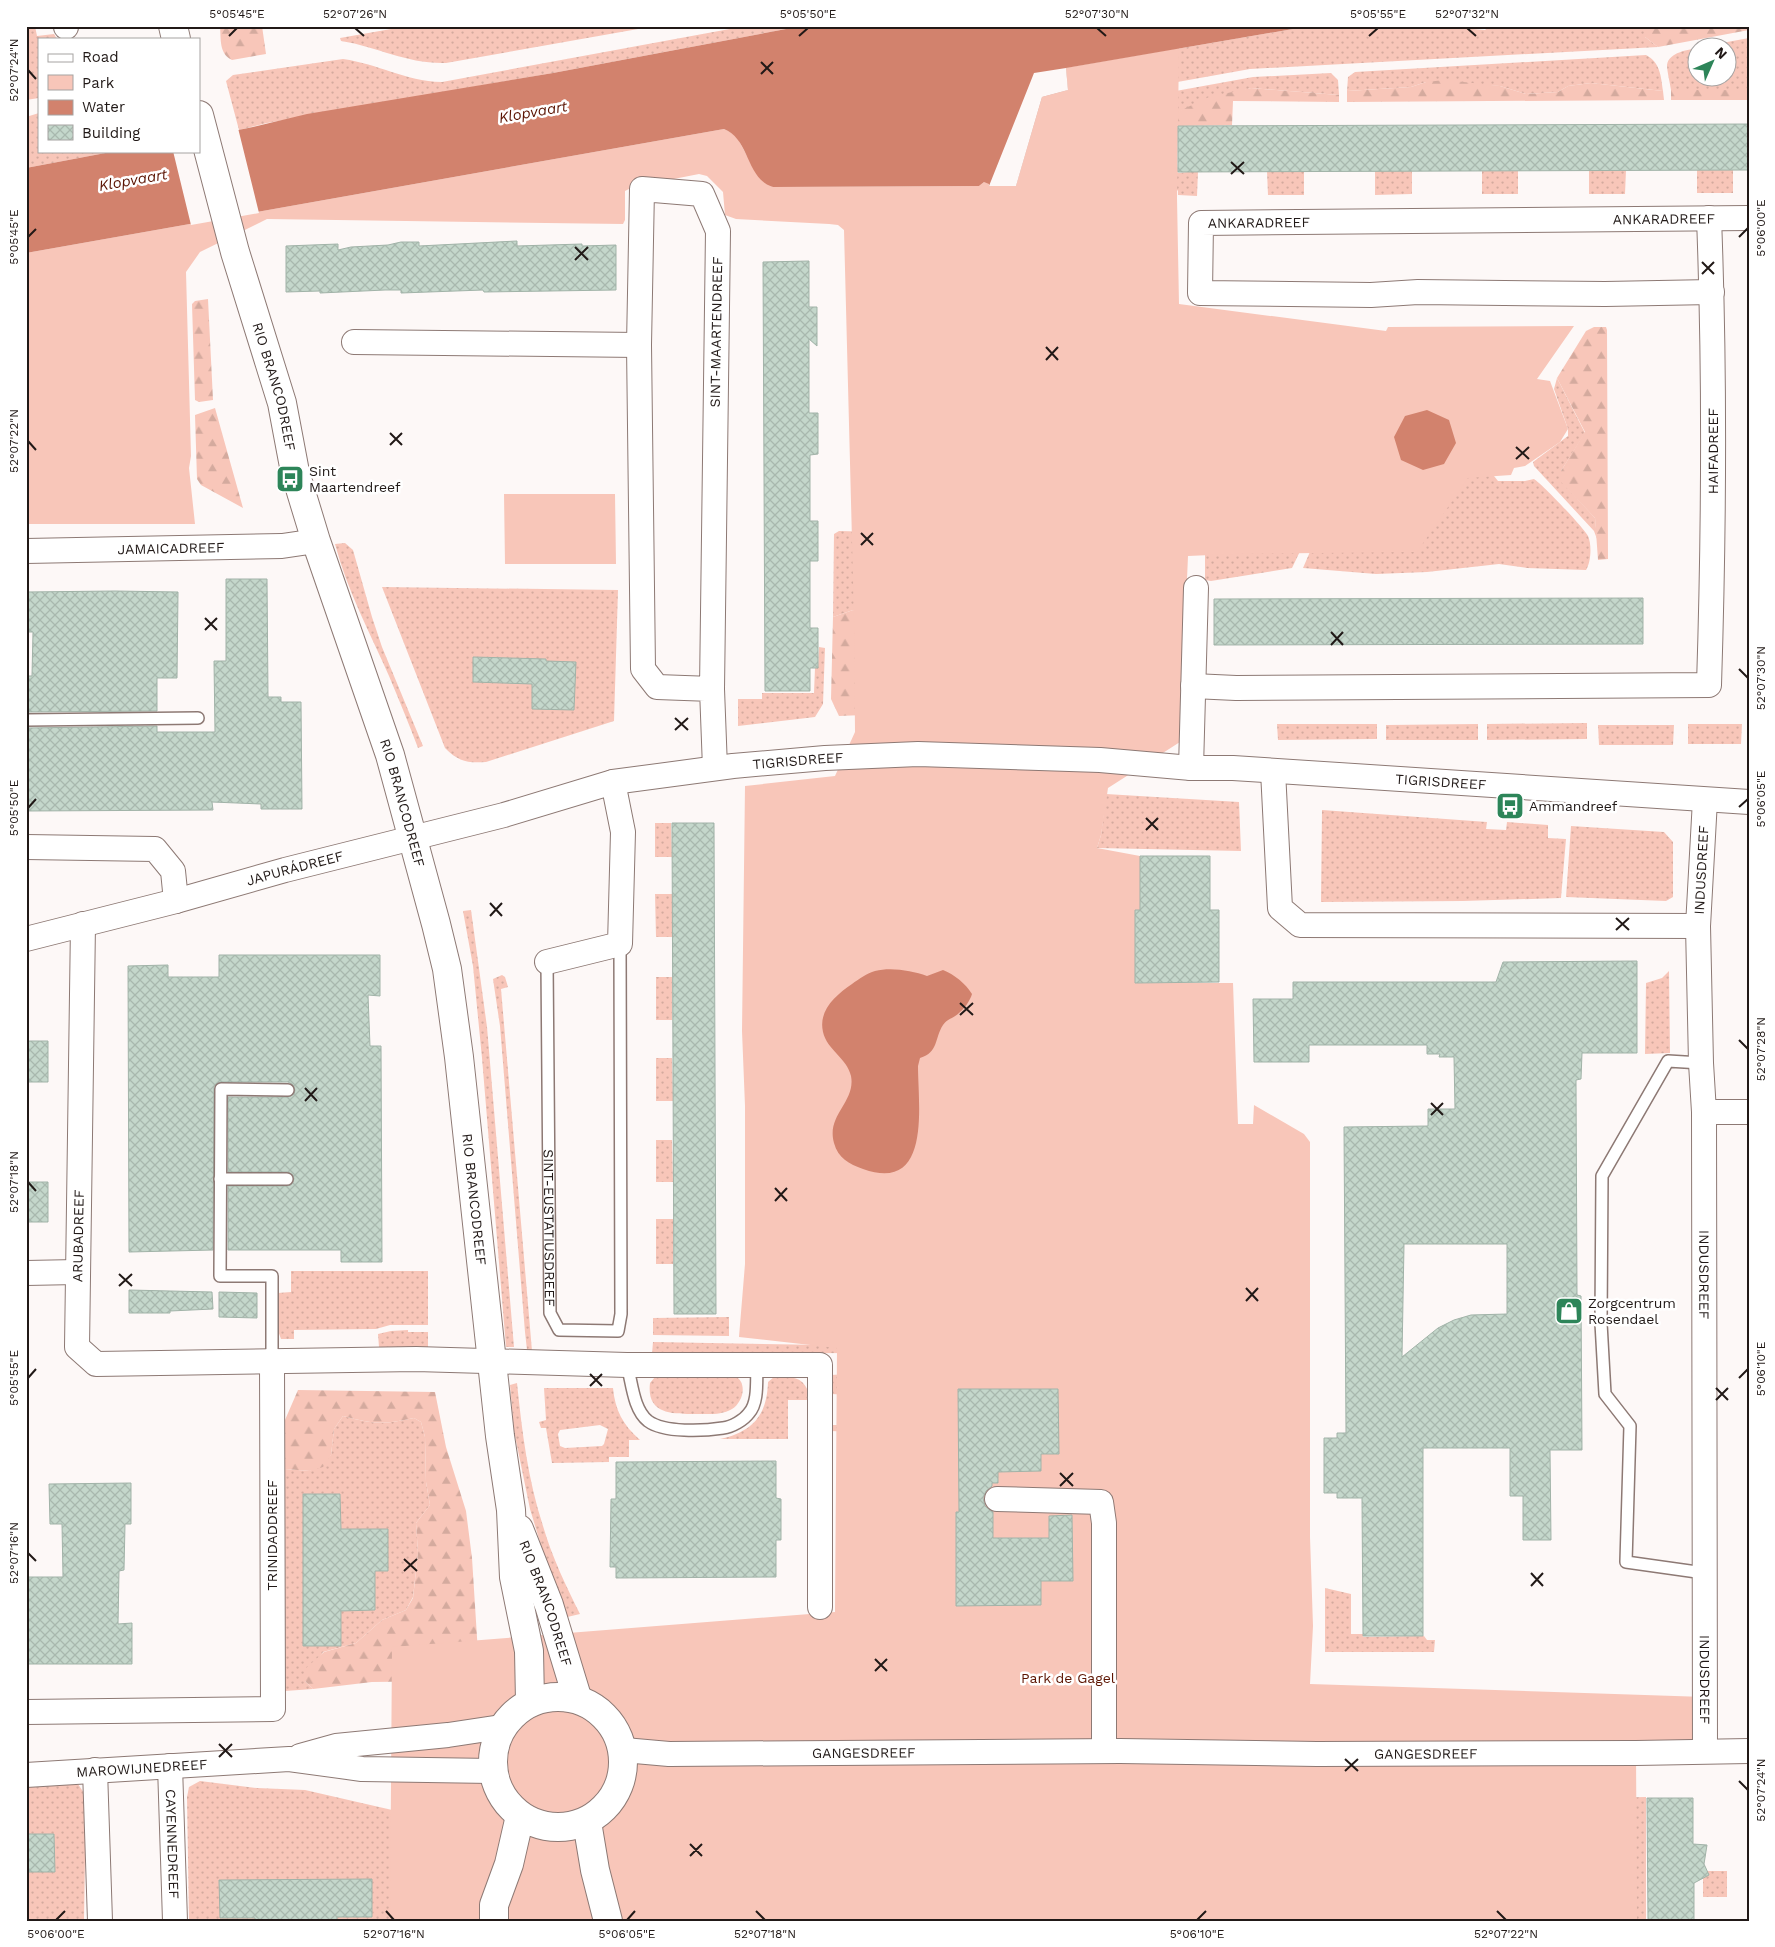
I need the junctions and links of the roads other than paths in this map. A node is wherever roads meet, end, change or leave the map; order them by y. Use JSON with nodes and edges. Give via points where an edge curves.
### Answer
{"nodes":[{"id":1,"x":202,"y":124,"type":"edge"},
{"id":2,"x":1709,"y":218,"type":"junction"},
{"id":3,"x":1749,"y":218,"type":"edge"},
{"id":4,"x":1712,"y":292,"type":"junction"},
{"id":5,"x":354,"y":342,"type":"dead end"},
{"id":6,"x":639,"y":344,"type":"junction"},
{"id":7,"x":316,"y":541,"type":"junction"},
{"id":8,"x":26,"y":551,"type":"edge"},
{"id":9,"x":1196,"y":588,"type":"dead end"},
{"id":10,"x":1193,"y":686,"type":"junction"},
{"id":11,"x":712,"y":688,"type":"junction"},
{"id":12,"x":198,"y":718,"type":"dead end"},
{"id":13,"x":26,"y":720,"type":"edge"},
{"id":14,"x":714,"y":768,"type":"junction"},
{"id":15,"x":1191,"y":768,"type":"junction"},
{"id":16,"x":1274,"y":771,"type":"junction"},
{"id":17,"x":613,"y":782,"type":"junction"},
{"id":18,"x":1705,"y":800,"type":"junction"},
{"id":19,"x":1749,"y":802,"type":"edge"},
{"id":20,"x":412,"y":838,"type":"junction"},
{"id":21,"x":26,"y":847,"type":"edge"},
{"id":22,"x":176,"y":901,"type":"junction"},
{"id":23,"x":83,"y":924,"type":"junction"},
{"id":24,"x":1698,"y":926,"type":"junction"},
{"id":25,"x":26,"y":939,"type":"edge"},
{"id":26,"x":620,"y":944,"type":"junction"},
{"id":27,"x":547,"y":962,"type":"joint"},
{"id":28,"x":1701,"y":1062,"type":"junction"},
{"id":29,"x":288,"y":1090,"type":"dead end"},
{"id":30,"x":1704,"y":1112,"type":"junction"},
{"id":31,"x":1749,"y":1112,"type":"edge"},
{"id":32,"x":220,"y":1178,"type":"junction"},
{"id":33,"x":287,"y":1179,"type":"dead end"},
{"id":34,"x":77,"y":1272,"type":"junction"},
{"id":35,"x":26,"y":1273,"type":"edge"},
{"id":36,"x":272,"y":1360,"type":"junction"},
{"id":37,"x":492,"y":1362,"type":"junction"},
{"id":38,"x":627,"y":1365,"type":"junction"},
{"id":39,"x":757,"y":1365,"type":"junction"},
{"id":40,"x":997,"y":1500,"type":"dead end"},
{"id":41,"x":511,"y":1510,"type":"junction"},
{"id":42,"x":1704,"y":1573,"type":"junction"},
{"id":43,"x":820,"y":1607,"type":"dead end"},
{"id":44,"x":577,"y":1698,"type":"junction"},
{"id":45,"x":530,"y":1701,"type":"junction"},
{"id":46,"x":26,"y":1712,"type":"edge"},
{"id":47,"x":501,"y":1727,"type":"junction"},
{"id":48,"x":624,"y":1750,"type":"junction"},
{"id":49,"x":1104,"y":1751,"type":"junction"},
{"id":50,"x":1705,"y":1751,"type":"junction"},
{"id":51,"x":1749,"y":1751,"type":"edge"},
{"id":52,"x":289,"y":1759,"type":"junction"},
{"id":53,"x":170,"y":1766,"type":"junction"},
{"id":54,"x":95,"y":1770,"type":"junction"},
{"id":55,"x":492,"y":1771,"type":"junction"},
{"id":56,"x":26,"y":1775,"type":"edge"},
{"id":57,"x":520,"y":1816,"type":"junction"},
{"id":58,"x":587,"y":1822,"type":"junction"},
{"id":59,"x":100,"y":1921,"type":"edge"},
{"id":60,"x":175,"y":1921,"type":"edge"},
{"id":61,"x":494,"y":1921,"type":"edge"},
{"id":62,"x":608,"y":1921,"type":"edge"}],
"edges":[{"from":1,"to":7,"type":"street","name":"RIO BRANCODREEF","via":[[226,221],[282,403],[295,472]]},
{"from":2,"to":3,"type":"street","name":"ANKARADREEF"},
{"from":2,"to":4,"type":"street","name":"HAIFADREEF"},
{"from":2,"to":4,"type":"street","name":"ANKARADREEF","via":[[1201,223],[1200,293]]},
{"from":4,"to":10,"type":"street","name":"HAIFADREEF","via":[[1709,685]]},
{"from":5,"to":6,"type":"street"},
{"from":6,"to":11,"type":"street","name":"SINT-MAARTENDREEF","via":[[643,669],[657,687]]},
{"from":6,"to":11,"type":"street","name":"SINT-MAARTENDREEF","via":[[642,189],[702,194],[718,231]]},
{"from":7,"to":8,"type":"street","name":"JAMAICADREEF","via":[[282,546]]},
{"from":7,"to":20,"type":"street","name":"RIO BRANCODREEF","via":[[390,755]]},
{"from":9,"to":10,"type":"street"},
{"from":10,"to":15,"type":"street"},
{"from":11,"to":14,"type":"street","name":"SINT-MAARTENDREEF"},
{"from":12,"to":13,"type":"lane"},
{"from":14,"to":15,"type":"street","name":"TIGRISDREEF","via":[[918,754],[1100,760]]},
{"from":14,"to":17,"type":"street","name":"TIGRISDREEF"},
{"from":15,"to":16,"type":"street","name":"TIGRISDREEF"},
{"from":16,"to":18,"type":"street","name":"TIGRISDREEF"},
{"from":16,"to":24,"type":"street","via":[[1280,908],[1300,926]]},
{"from":17,"to":20,"type":"street","name":"TIGRISDREEF","via":[[504,815]]},
{"from":17,"to":26,"type":"street","name":"SINT-EUSTATIUSDREEF","via":[[623,832]]},
{"from":18,"to":19,"type":"street","name":"TIGRISDREEF"},
{"from":18,"to":24,"type":"street","name":"INDUSDREEF"},
{"from":20,"to":22,"type":"street","name":"JAPURÁDREEF"},
{"from":20,"to":37,"type":"street","name":"RIO BRANCODREEF","via":[[448,979]]},
{"from":21,"to":22,"type":"street","via":[[155,849],[172,871]]},
{"from":22,"to":23,"type":"street","name":"JAPURÁDREEF"},
{"from":23,"to":25,"type":"street","name":"JAPURÁDREEF"},
{"from":23,"to":34,"type":"street","name":"ARUBADREEF"},
{"from":24,"to":28,"type":"street","name":"INDUSDREEF"},
{"from":26,"to":27,"type":"street","name":"SINT-EUSTATIUSDREEF"},
{"from":26,"to":27,"type":"lane","name":"SINT-EUSTATIUSDREEF","via":[[621,1314],[618,1331],[559,1330],[550,1313]]},
{"from":28,"to":30,"type":"street","name":"INDUSDREEF"},
{"from":28,"to":42,"type":"lane","via":[[1668,1061],[1602,1176],[1601,1323],[1605,1394],[1630,1426],[1626,1562]]},
{"from":29,"to":32,"type":"lane","via":[[221,1089]]},
{"from":30,"to":31,"type":"street"},
{"from":30,"to":42,"type":"street","name":"INDUSDREEF"},
{"from":32,"to":33,"type":"lane"},
{"from":32,"to":36,"type":"lane","via":[[220,1276],[272,1276]]},
{"from":34,"to":35,"type":"street"},
{"from":34,"to":36,"type":"street","name":"ARUBADREEF","via":[[77,1347],[96,1364]]},
{"from":36,"to":37,"type":"street","name":"ARUBADREEF"},
{"from":36,"to":46,"type":"street","name":"TRINIDADDREEF","via":[[273,1709]]},
{"from":37,"to":38,"type":"street"},
{"from":37,"to":41,"type":"street","name":"RIO BRANCODREEF"},
{"from":38,"to":39,"type":"street"},
{"from":38,"to":39,"type":"lane","via":[[638,1406],[648,1421],[664,1428],[681,1430],[724,1428],[750,1413],[755,1402]]},
{"from":39,"to":43,"type":"street","via":[[820,1365]]},
{"from":40,"to":49,"type":"street","via":[[1101,1502],[1104,1542]]},
{"from":41,"to":44,"type":"street","name":"RIO BRANCODREEF","via":[[549,1605]]},
{"from":41,"to":45,"type":"street","name":"RIO BRANCODREEF","via":[[514,1577],[529,1651]]},
{"from":42,"to":50,"type":"street","name":"INDUSDREEF"},
{"from":44,"to":45,"type":"street","via":[[553,1695]]},
{"from":44,"to":48,"type":"street","via":[[608,1717]]},
{"from":45,"to":47,"type":"street"},
{"from":47,"to":52,"type":"street","name":"MAROWIJNEDREEF","via":[[336,1746]]},
{"from":47,"to":55,"type":"street"},
{"from":48,"to":49,"type":"street","name":"GANGESDREEF","via":[[668,1754]]},
{"from":48,"to":58,"type":"street","via":[[623,1779],[610,1804]]},
{"from":49,"to":50,"type":"street","name":"GANGESDREEF","via":[[1317,1754]]},
{"from":50,"to":51,"type":"street","name":"GANGESDREEF"},
{"from":52,"to":53,"type":"street","name":"MAROWIJNEDREEF"},
{"from":52,"to":55,"type":"street","name":"MAROWIJNEDREEF","via":[[362,1769]]},
{"from":53,"to":54,"type":"street","name":"MAROWIJNEDREEF"},
{"from":53,"to":60,"type":"street","name":"CAYENNEDREEF"},
{"from":54,"to":56,"type":"street","name":"MAROWIJNEDREEF"},
{"from":54,"to":59,"type":"street"},
{"from":55,"to":57,"type":"street","via":[[502,1797]]},
{"from":57,"to":58,"type":"street","via":[[542,1826],[565,1828]]},
{"from":57,"to":61,"type":"street","via":[[509,1864],[494,1905]]},
{"from":58,"to":62,"type":"street"}]}
